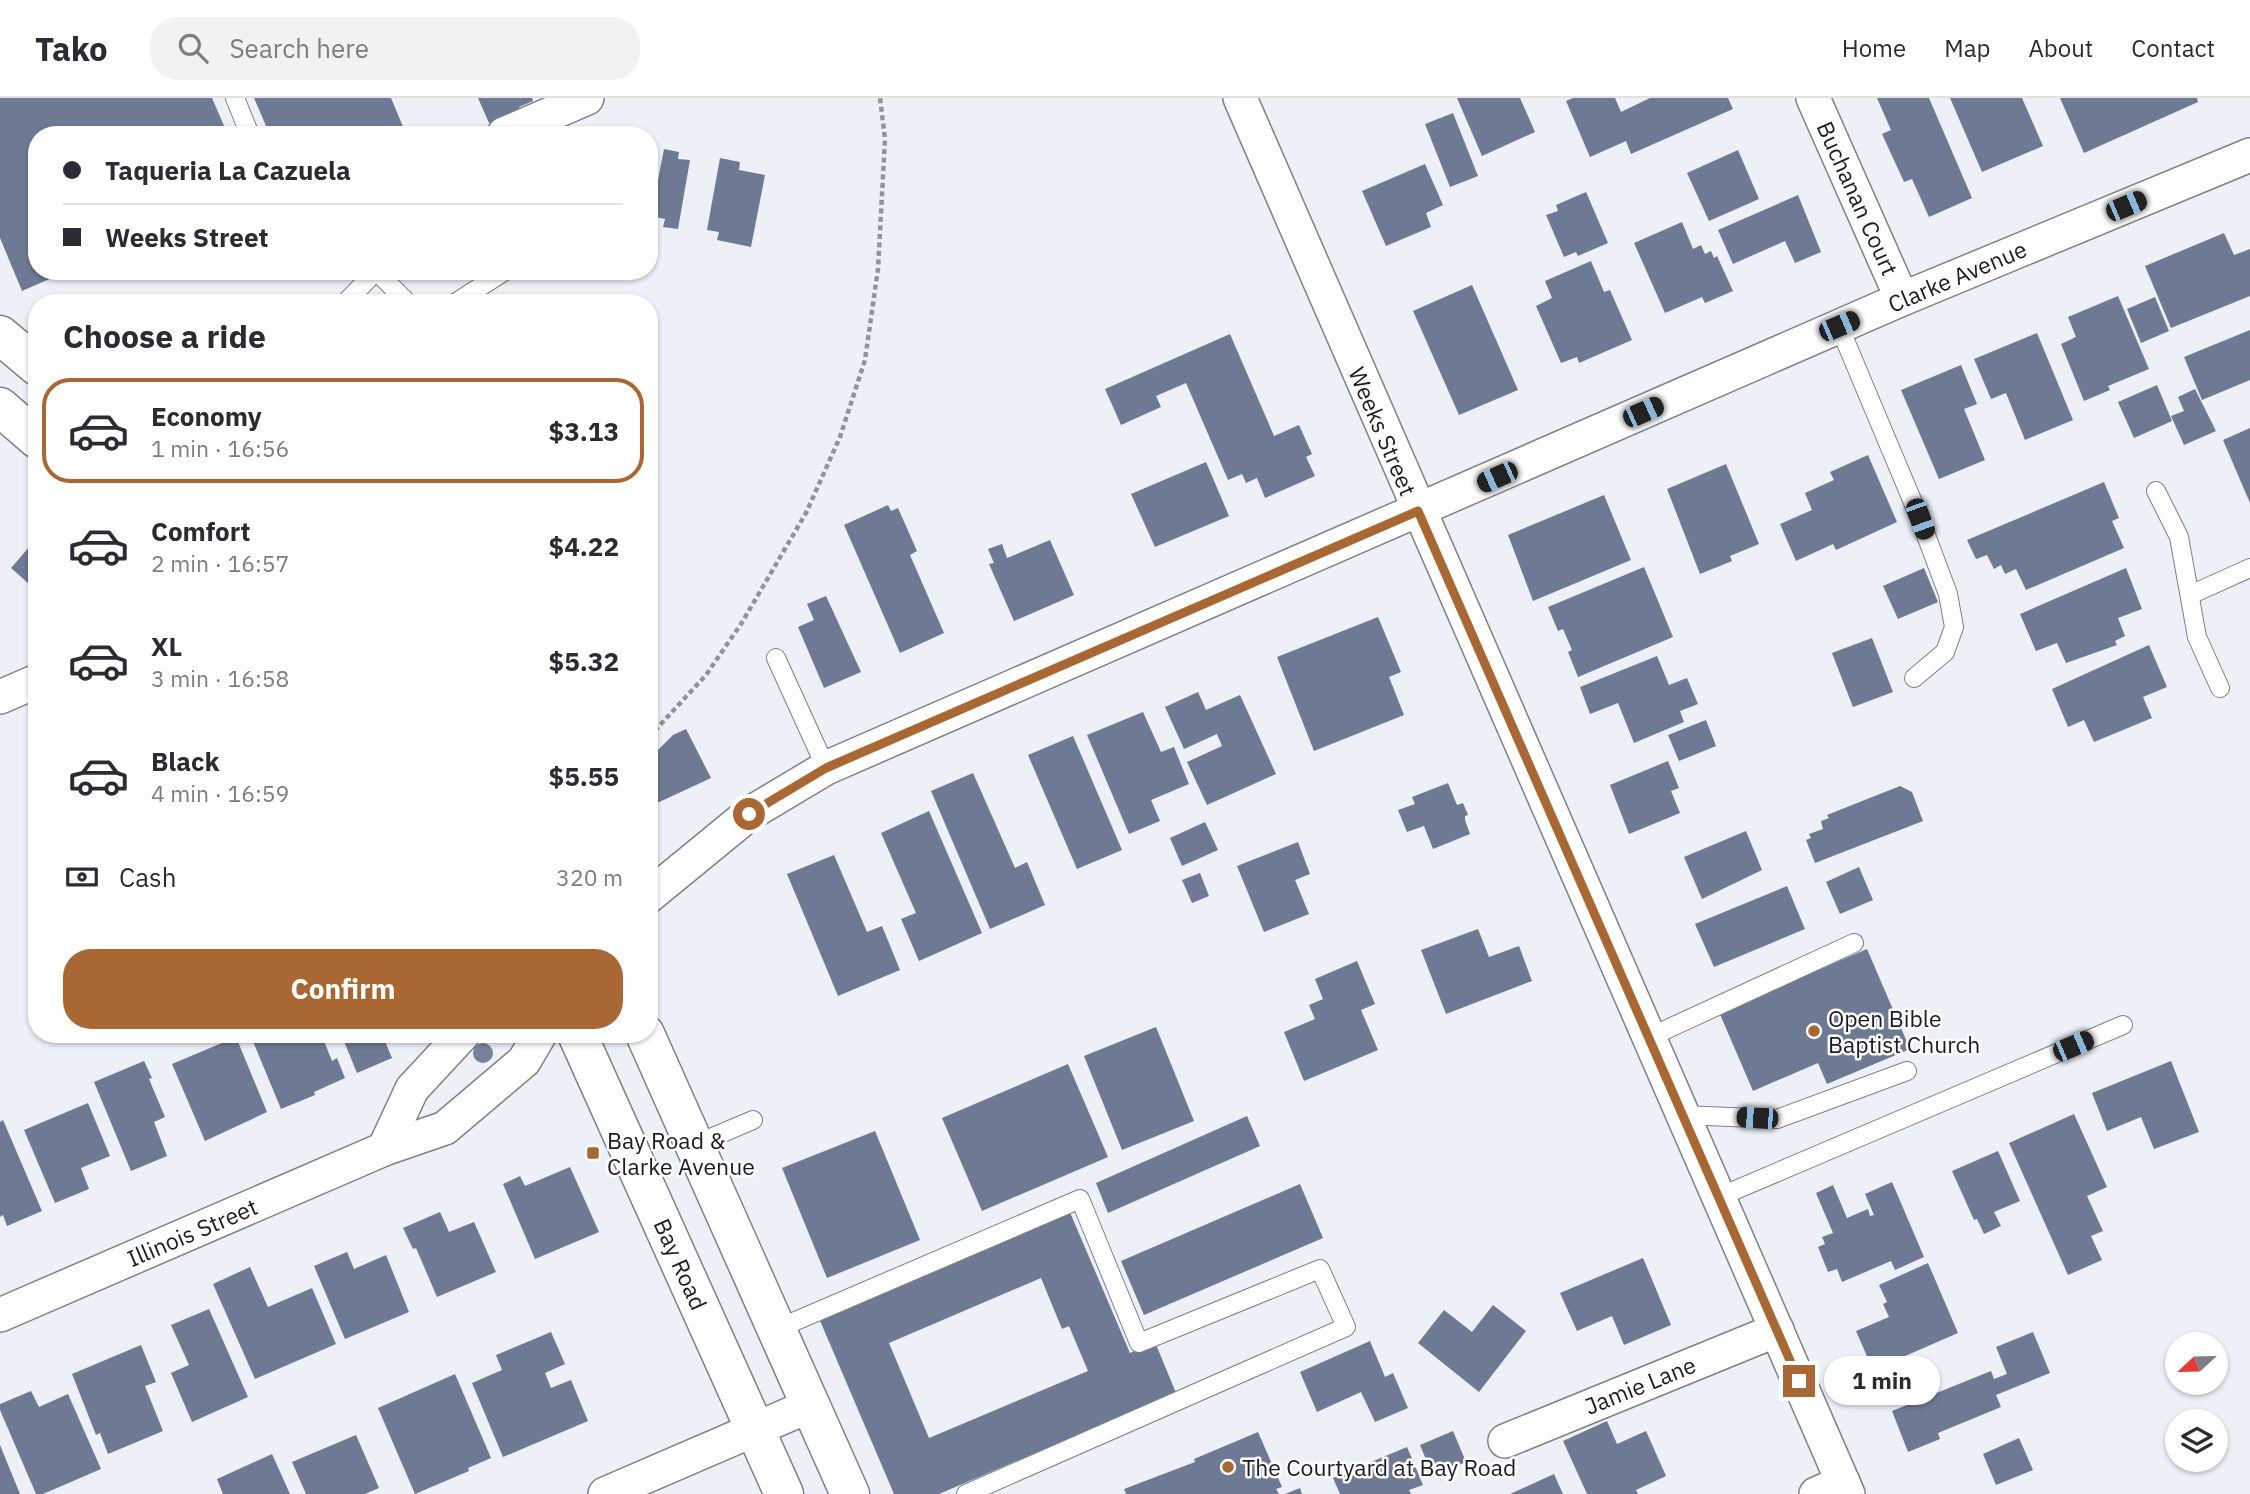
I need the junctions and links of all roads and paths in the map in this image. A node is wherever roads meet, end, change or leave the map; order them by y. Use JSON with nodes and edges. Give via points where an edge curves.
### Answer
{"nodes":[{"id":1,"x":235,"y":98,"type":"edge"},
{"id":2,"x":587,"y":98,"type":"edge"},
{"id":3,"x":880,"y":98,"type":"edge"},
{"id":4,"x":1240,"y":98,"type":"edge"},
{"id":5,"x":1814,"y":98,"type":"edge"},
{"id":6,"x":246,"y":126,"type":"edge"},
{"id":7,"x":522,"y":126,"type":"edge"},
{"id":8,"x":2250,"y":155,"type":"edge"},
{"id":9,"x":367,"y":280,"type":"edge"},
{"id":10,"x":385,"y":280,"type":"edge"},
{"id":11,"x":491,"y":280,"type":"edge"},
{"id":12,"x":354,"y":294,"type":"edge"},
{"id":13,"x":399,"y":294,"type":"edge"},
{"id":14,"x":469,"y":294,"type":"edge"},
{"id":15,"x":1902,"y":299,"type":"junction"},
{"id":16,"x":1839,"y":326,"type":"junction"},
{"id":17,"x":0,"y":407,"type":"edge"},
{"id":18,"x":28,"y":431,"type":"edge"},
{"id":19,"x":2156,"y":491,"type":"dead end"},
{"id":20,"x":1418,"y":511,"type":"junction"},
{"id":21,"x":2250,"y":568,"type":"edge"},
{"id":22,"x":2190,"y":594,"type":"junction"},
{"id":23,"x":776,"y":658,"type":"dead end"},
{"id":24,"x":1914,"y":678,"type":"dead end"},
{"id":25,"x":28,"y":685,"type":"edge"},
{"id":26,"x":2220,"y":688,"type":"dead end"},
{"id":27,"x":0,"y":697,"type":"edge"},
{"id":28,"x":658,"y":727,"type":"edge"},
{"id":29,"x":826,"y":768,"type":"junction"},
{"id":30,"x":658,"y":889,"type":"edge"},
{"id":31,"x":1854,"y":943,"type":"dead end"},
{"id":32,"x":2123,"y":1025,"type":"dead end"},
{"id":33,"x":1650,"y":1037,"type":"junction"},
{"id":34,"x":455,"y":1043,"type":"edge"},
{"id":35,"x":535,"y":1043,"type":"edge"},
{"id":36,"x":581,"y":1043,"type":"edge"},
{"id":37,"x":649,"y":1043,"type":"edge"},
{"id":38,"x":1907,"y":1071,"type":"dead end"},
{"id":39,"x":1683,"y":1115,"type":"junction"},
{"id":40,"x":753,"y":1120,"type":"dead end"},
{"id":41,"x":694,"y":1145,"type":"junction"},
{"id":42,"x":384,"y":1149,"type":"junction"},
{"id":43,"x":1719,"y":1197,"type":"junction"},
{"id":44,"x":0,"y":1315,"type":"edge"},
{"id":45,"x":777,"y":1329,"type":"junction"},
{"id":46,"x":1776,"y":1330,"type":"junction"},
{"id":47,"x":809,"y":1406,"type":"junction"},
{"id":48,"x":756,"y":1429,"type":"junction"},
{"id":49,"x":1505,"y":1441,"type":"dead end"},
{"id":50,"x":1835,"y":1490,"type":"edge"},
{"id":51,"x":605,"y":1494,"type":"edge"},
{"id":52,"x":784,"y":1494,"type":"edge"},
{"id":53,"x":850,"y":1494,"type":"edge"},
{"id":54,"x":966,"y":1494,"type":"edge"}],
"edges":[{"from":1,"to":6,"type":"lane"},
{"from":2,"to":7,"type":"street"},
{"from":3,"to":28,"type":"path","via":[[885,139],[878,269],[865,360],[840,437],[806,513],[741,624],[706,675]]},
{"from":4,"to":20,"type":"street","name":"Weeks Street"},
{"from":5,"to":15,"type":"street","name":"Buchanan Court"},
{"from":8,"to":15,"type":"street","name":"Clarke Avenue"},
{"from":9,"to":12,"type":"lane"},
{"from":10,"to":13,"type":"lane"},
{"from":11,"to":14,"type":"lane"},
{"from":15,"to":16,"type":"street","name":"Clarke Avenue"},
{"from":16,"to":20,"type":"street","name":"Clarke Avenue"},
{"from":16,"to":24,"type":"lane","via":[[1948,594],[1954,627],[1945,652]]},
{"from":17,"to":18,"type":"main road"},
{"from":19,"to":22,"type":"lane","via":[[2179,537]]},
{"from":20,"to":29,"type":"street","name":"Clarke Avenue"},
{"from":20,"to":33,"type":"street","name":"Weeks Street"},
{"from":21,"to":22,"type":"lane"},
{"from":22,"to":26,"type":"lane","via":[[2197,637]]},
{"from":23,"to":29,"type":"lane"},
{"from":25,"to":27,"type":"street"},
{"from":29,"to":30,"type":"street","name":"Clarke Avenue","via":[[749,814]]},
{"from":31,"to":33,"type":"lane"},
{"from":32,"to":43,"type":"lane"},
{"from":33,"to":39,"type":"street","name":"Weeks Street"},
{"from":34,"to":42,"type":"street","via":[[412,1089]]},
{"from":35,"to":42,"type":"street","name":"Illinois Street","via":[[524,1061],[445,1128]]},
{"from":36,"to":48,"type":"main road","name":"Bay Road"},
{"from":37,"to":41,"type":"main road"},
{"from":38,"to":39,"type":"lane","via":[[1777,1119]]},
{"from":39,"to":43,"type":"street","name":"Weeks Street"},
{"from":40,"to":41,"type":"lane"},
{"from":41,"to":45,"type":"main road"},
{"from":42,"to":44,"type":"street","name":"Illinois Street"},
{"from":43,"to":46,"type":"street","name":"Weeks Street"},
{"from":45,"to":47,"type":"main road"},
{"from":45,"to":54,"type":"lane","via":[[1080,1199],[1139,1343],[1320,1269],[1346,1327]]},
{"from":46,"to":49,"type":"street","name":"Jamie Lane"},
{"from":46,"to":50,"type":"street","name":"Weeks Street"},
{"from":47,"to":48,"type":"street"},
{"from":47,"to":53,"type":"main road"},
{"from":48,"to":51,"type":"street"},
{"from":48,"to":52,"type":"main road","name":"Bay Road"}]}
